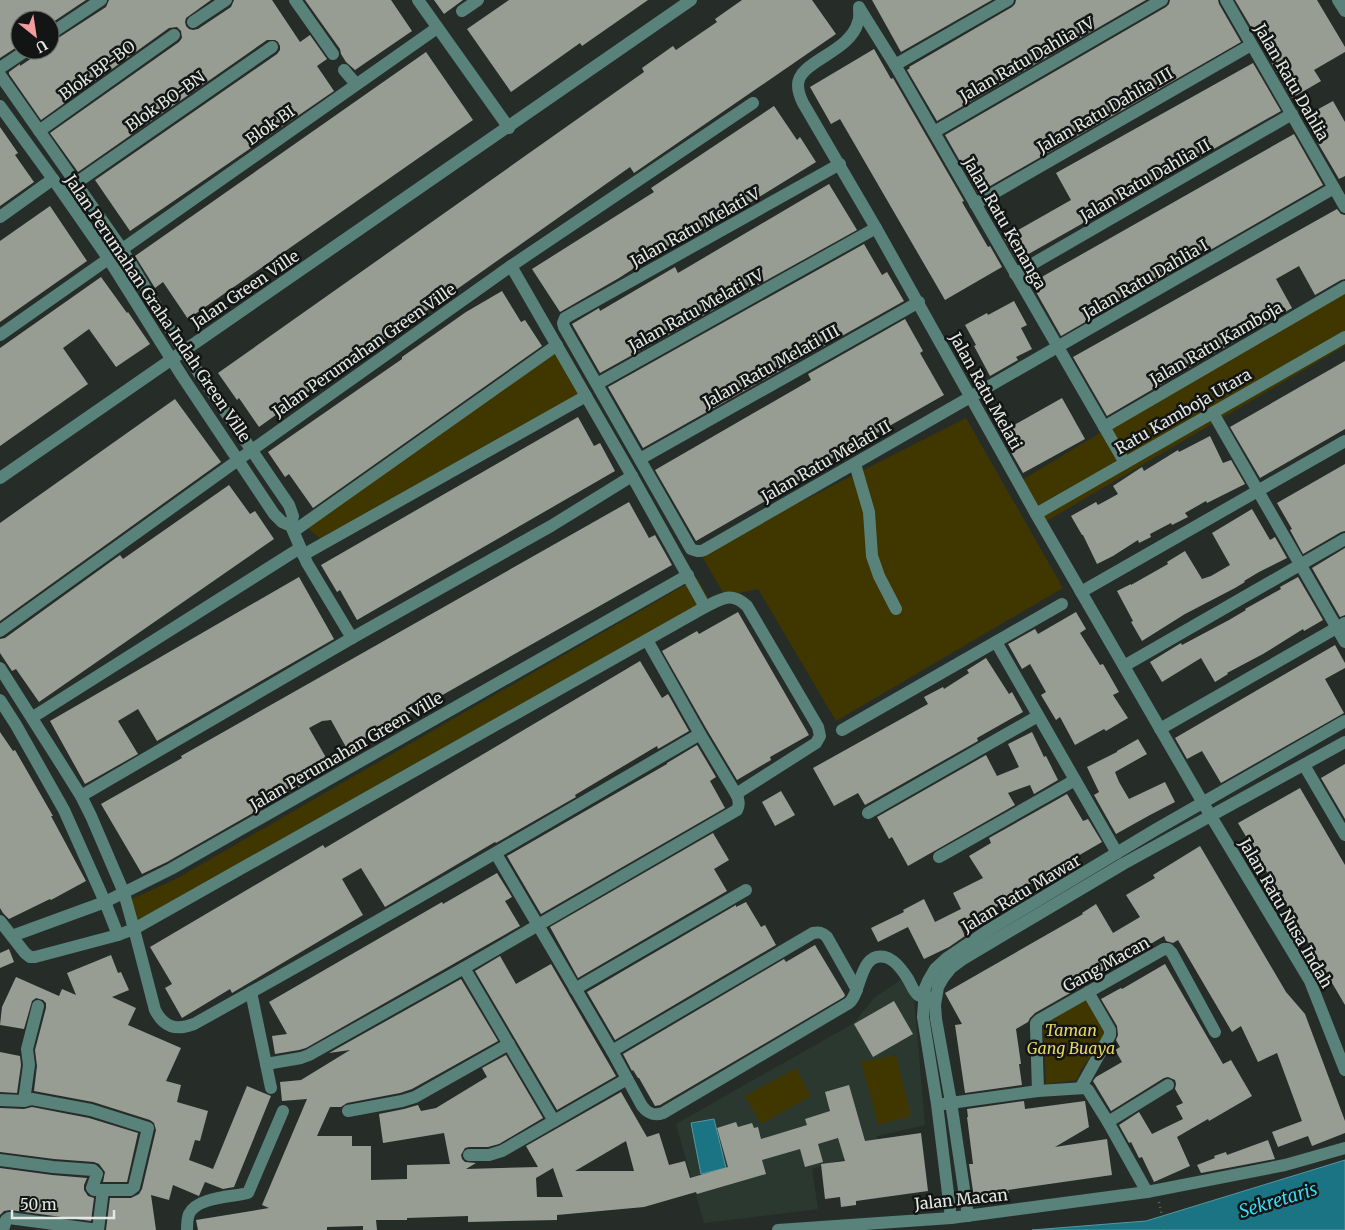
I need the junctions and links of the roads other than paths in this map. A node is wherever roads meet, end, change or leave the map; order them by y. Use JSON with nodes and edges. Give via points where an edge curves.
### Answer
{"nodes":[{"id":1,"x":101,"y":0,"type":"edge"},
{"id":2,"x":226,"y":0,"type":"edge"},
{"id":3,"x":295,"y":0,"type":"edge"},
{"id":4,"x":418,"y":0,"type":"edge"},
{"id":5,"x":478,"y":0,"type":"edge"},
{"id":6,"x":691,"y":0,"type":"edge"},
{"id":7,"x":1008,"y":0,"type":"edge"},
{"id":8,"x":1162,"y":0,"type":"edge"},
{"id":9,"x":1226,"y":0,"type":"edge"},
{"id":10,"x":1338,"y":0,"type":"edge"},
{"id":11,"x":857,"y":3,"type":"edge"},
{"id":12,"x":1345,"y":11,"type":"edge"},
{"id":13,"x":462,"y":12,"type":"dead end"},
{"id":14,"x":193,"y":22,"type":"dead end"},
{"id":15,"x":60,"y":27,"type":"edge"},
{"id":16,"x":437,"y":28,"type":"junction"},
{"id":17,"x":174,"y":35,"type":"dead end"},
{"id":18,"x":1251,"y":45,"type":"junction"},
{"id":19,"x":272,"y":46,"type":"dead end"},
{"id":20,"x":333,"y":54,"type":"dead end"},
{"id":21,"x":12,"y":60,"type":"edge"},
{"id":22,"x":895,"y":65,"type":"junction"},
{"id":23,"x":0,"y":68,"type":"edge"},
{"id":24,"x":344,"y":70,"type":"dead end"},
{"id":25,"x":0,"y":75,"type":"edge"},
{"id":26,"x":356,"y":84,"type":"junction"},
{"id":27,"x":753,"y":103,"type":"dead end"},
{"id":28,"x":0,"y":106,"type":"edge"},
{"id":29,"x":1292,"y":114,"type":"junction"},
{"id":30,"x":509,"y":128,"type":"junction"},
{"id":31,"x":39,"y":131,"type":"junction"},
{"id":32,"x":934,"y":132,"type":"junction"},
{"id":33,"x":840,"y":164,"type":"junction"},
{"id":34,"x":53,"y":179,"type":"junction"},
{"id":35,"x":76,"y":183,"type":"junction"},
{"id":36,"x":1334,"y":188,"type":"junction"},
{"id":37,"x":975,"y":204,"type":"junction"},
{"id":38,"x":1345,"y":207,"type":"edge"},
{"id":39,"x":0,"y":217,"type":"edge"},
{"id":40,"x":876,"y":228,"type":"junction"},
{"id":41,"x":122,"y":248,"type":"junction"},
{"id":42,"x":108,"y":258,"type":"junction"},
{"id":43,"x":511,"y":266,"type":"junction"},
{"id":44,"x":1016,"y":274,"type":"junction"},
{"id":45,"x":1345,"y":287,"type":"edge"},
{"id":46,"x":918,"y":302,"type":"junction"},
{"id":47,"x":0,"y":334,"type":"edge"},
{"id":48,"x":1345,"y":337,"type":"edge"},
{"id":49,"x":557,"y":344,"type":"junction"},
{"id":50,"x":1058,"y":348,"type":"junction"},
{"id":51,"x":183,"y":351,"type":"junction"},
{"id":52,"x":171,"y":358,"type":"junction"},
{"id":53,"x":597,"y":384,"type":"junction"},
{"id":54,"x":586,"y":396,"type":"junction"},
{"id":55,"x":971,"y":398,"type":"junction"},
{"id":56,"x":1213,"y":413,"type":"junction"},
{"id":57,"x":1104,"y":426,"type":"junction"},
{"id":58,"x":1345,"y":441,"type":"edge"},
{"id":59,"x":252,"y":450,"type":"junction"},
{"id":60,"x":239,"y":459,"type":"junction"},
{"id":61,"x":640,"y":459,"type":"junction"},
{"id":62,"x":1125,"y":463,"type":"junction"},
{"id":63,"x":855,"y":464,"type":"junction"},
{"id":64,"x":632,"y":476,"type":"junction"},
{"id":65,"x":0,"y":478,"type":"edge"},
{"id":66,"x":1258,"y":491,"type":"junction"},
{"id":67,"x":1036,"y":514,"type":"junction"},
{"id":68,"x":292,"y":528,"type":"junction"},
{"id":69,"x":1345,"y":539,"type":"edge"},
{"id":70,"x":302,"y":552,"type":"junction"},
{"id":71,"x":1300,"y":564,"type":"junction"},
{"id":72,"x":688,"y":575,"type":"junction"},
{"id":73,"x":1081,"y":592,"type":"junction"},
{"id":74,"x":1062,"y":604,"type":"dead end"},
{"id":75,"x":705,"y":607,"type":"junction"},
{"id":76,"x":896,"y":609,"type":"dead end"},
{"id":77,"x":1341,"y":625,"type":"edge"},
{"id":78,"x":0,"y":631,"type":"edge"},
{"id":79,"x":352,"y":638,"type":"junction"},
{"id":80,"x":647,"y":640,"type":"junction"},
{"id":81,"x":996,"y":642,"type":"junction"},
{"id":82,"x":1345,"y":642,"type":"edge"},
{"id":83,"x":1124,"y":666,"type":"junction"},
{"id":84,"x":0,"y":668,"type":"edge"},
{"id":85,"x":0,"y":700,"type":"edge"},
{"id":86,"x":1038,"y":716,"type":"junction"},
{"id":87,"x":32,"y":717,"type":"junction"},
{"id":88,"x":1345,"y":721,"type":"edge"},
{"id":89,"x":1160,"y":729,"type":"junction"},
{"id":90,"x":842,"y":730,"type":"dead end"},
{"id":91,"x":700,"y":734,"type":"junction"},
{"id":92,"x":1345,"y":742,"type":"edge"},
{"id":93,"x":1304,"y":765,"type":"junction"},
{"id":94,"x":1075,"y":780,"type":"junction"},
{"id":95,"x":736,"y":794,"type":"junction"},
{"id":96,"x":81,"y":796,"type":"junction"},
{"id":97,"x":1203,"y":803,"type":"junction"},
{"id":98,"x":868,"y":813,"type":"dead end"},
{"id":99,"x":1211,"y":816,"type":"junction"},
{"id":100,"x":1345,"y":835,"type":"edge"},
{"id":101,"x":1116,"y":853,"type":"junction"},
{"id":102,"x":496,"y":854,"type":"junction"},
{"id":103,"x":939,"y":857,"type":"dead end"},
{"id":104,"x":746,"y":890,"type":"dead end"},
{"id":105,"x":124,"y":893,"type":"junction"},
{"id":106,"x":105,"y":902,"type":"junction"},
{"id":107,"x":0,"y":921,"type":"edge"},
{"id":108,"x":538,"y":925,"type":"junction"},
{"id":109,"x":126,"y":932,"type":"junction"},
{"id":110,"x":12,"y":936,"type":"junction"},
{"id":111,"x":464,"y":968,"type":"junction"},
{"id":112,"x":575,"y":989,"type":"junction"},
{"id":113,"x":857,"y":990,"type":"junction"},
{"id":114,"x":252,"y":992,"type":"junction"},
{"id":115,"x":1088,"y":992,"type":"junction"},
{"id":116,"x":929,"y":998,"type":"junction"},
{"id":117,"x":38,"y":1006,"type":"dead end"},
{"id":118,"x":1215,"y":1032,"type":"dead end"},
{"id":119,"x":508,"y":1044,"type":"junction"},
{"id":120,"x":612,"y":1051,"type":"junction"},
{"id":121,"x":266,"y":1064,"type":"junction"},
{"id":122,"x":1345,"y":1070,"type":"edge"},
{"id":123,"x":627,"y":1079,"type":"junction"},
{"id":124,"x":1168,"y":1085,"type":"dead end"},
{"id":125,"x":1081,"y":1087,"type":"junction"},
{"id":126,"x":271,"y":1088,"type":"dead end"},
{"id":127,"x":1038,"y":1091,"type":"junction"},
{"id":128,"x":0,"y":1100,"type":"edge"},
{"id":129,"x":24,"y":1101,"type":"junction"},
{"id":130,"x":951,"y":1102,"type":"junction"},
{"id":131,"x":937,"y":1104,"type":"junction"},
{"id":132,"x":283,"y":1111,"type":"dead end"},
{"id":133,"x":348,"y":1111,"type":"dead end"},
{"id":134,"x":554,"y":1121,"type":"junction"},
{"id":135,"x":1108,"y":1122,"type":"junction"},
{"id":136,"x":1345,"y":1148,"type":"edge"},
{"id":137,"x":470,"y":1155,"type":"dead end"},
{"id":138,"x":0,"y":1160,"type":"edge"},
{"id":139,"x":103,"y":1190,"type":"junction"},
{"id":140,"x":1147,"y":1192,"type":"junction"},
{"id":141,"x":968,"y":1216,"type":"junction"},
{"id":142,"x":951,"y":1218,"type":"junction"},
{"id":143,"x":1,"y":1230,"type":"edge"},
{"id":144,"x":98,"y":1230,"type":"edge"},
{"id":145,"x":187,"y":1230,"type":"edge"},
{"id":146,"x":778,"y":1230,"type":"edge"}],
"edges":[{"from":1,"to":15,"type":"street"},
{"from":2,"to":14,"type":"street"},
{"from":3,"to":20,"type":"street"},
{"from":4,"to":16,"type":"street"},
{"from":5,"to":13,"type":"street"},
{"from":6,"to":30,"type":"street","name":"Jalan Green Ville"},
{"from":7,"to":22,"type":"street"},
{"from":8,"to":32,"type":"street","name":"Jalan Ratu Dahlia IV"},
{"from":9,"to":18,"type":"street","name":"Jalan Ratu Dahlia"},
{"from":10,"to":12,"type":"street"},
{"from":11,"to":22,"type":"street","name":"Jalan Ratu Kenanga"},
{"from":11,"to":33,"type":"street","name":"Jalan Ratu Melati","via":[[859,21],[855,31],[841,46],[808,67],[798,83],[803,103]]},
{"from":16,"to":26,"type":"street","name":"Blok BI"},
{"from":16,"to":30,"type":"street"},
{"from":17,"to":31,"type":"street","name":"Blok BP-BO"},
{"from":18,"to":29,"type":"street","name":"Jalan Ratu Dahlia"},
{"from":18,"to":37,"type":"street","name":"Jalan Ratu Dahlia III"},
{"from":19,"to":35,"type":"street","name":"Blok BO-BN"},
{"from":21,"to":23,"type":"street"},
{"from":22,"to":32,"type":"street","name":"Jalan Ratu Kenanga"},
{"from":24,"to":26,"type":"street"},
{"from":25,"to":31,"type":"street","name":"Jalan Perumahan Graha Indah Green Ville"},
{"from":26,"to":41,"type":"street","name":"Blok BI"},
{"from":27,"to":43,"type":"street","name":"Jalan Perumahan Green Ville"},
{"from":28,"to":34,"type":"street","name":"Jalan Perumahan Graha Indah Green Ville"},
{"from":29,"to":36,"type":"street","name":"Jalan Ratu Dahlia"},
{"from":29,"to":44,"type":"street","name":"Jalan Ratu Dahlia II"},
{"from":30,"to":51,"type":"street","name":"Jalan Green Ville"},
{"from":31,"to":35,"type":"street","name":"Jalan Perumahan Graha Indah Green Ville"},
{"from":32,"to":37,"type":"street","name":"Jalan Ratu Kenanga"},
{"from":33,"to":40,"type":"street","name":"Jalan Ratu Melati"},
{"from":33,"to":53,"type":"street","name":"Jalan Ratu Melati V","via":[[565,318],[564,327]]},
{"from":34,"to":39,"type":"street"},
{"from":34,"to":42,"type":"street","name":"Jalan Perumahan Graha Indah Green Ville"},
{"from":35,"to":41,"type":"street","name":"Jalan Perumahan Graha Indah Green Ville"},
{"from":36,"to":38,"type":"street","name":"Jalan Ratu Dahlia"},
{"from":36,"to":50,"type":"street","name":"Jalan Ratu Dahlia I"},
{"from":37,"to":44,"type":"street","name":"Jalan Ratu Kenanga"},
{"from":40,"to":46,"type":"street","name":"Jalan Ratu Melati"},
{"from":40,"to":53,"type":"street","name":"Jalan Ratu Melati IV"},
{"from":41,"to":42,"type":"street","name":"Blok BI"},
{"from":41,"to":51,"type":"street","name":"Jalan Perumahan Graha Indah Green Ville"},
{"from":42,"to":47,"type":"street","name":"Blok BI"},
{"from":42,"to":52,"type":"street","name":"Jalan Perumahan Graha Indah Green Ville"},
{"from":43,"to":49,"type":"street"},
{"from":43,"to":59,"type":"street","name":"Jalan Perumahan Green Ville"},
{"from":44,"to":50,"type":"street","name":"Jalan Ratu Kenanga"},
{"from":45,"to":57,"type":"street","name":"Jalan Ratu Kamboja"},
{"from":46,"to":55,"type":"street","name":"Jalan Ratu Melati"},
{"from":46,"to":61,"type":"street","name":"Jalan Ratu Melati III"},
{"from":48,"to":56,"type":"street","name":"Ratu Kamboja Utara"},
{"from":49,"to":54,"type":"street"},
{"from":49,"to":68,"type":"street"},
{"from":50,"to":55,"type":"street","name":"Jalan Ratu Dahlia I"},
{"from":50,"to":57,"type":"street","name":"Jalan Ratu Kenanga"},
{"from":51,"to":52,"type":"street","name":"Jalan Green Ville"},
{"from":51,"to":59,"type":"street","name":"Jalan Perumahan Graha Indah Green Ville"},
{"from":52,"to":60,"type":"street","name":"Jalan Perumahan Graha Indah Green Ville"},
{"from":52,"to":65,"type":"street","name":"Jalan Green Ville"},
{"from":53,"to":61,"type":"street"},
{"from":54,"to":64,"type":"street"},
{"from":54,"to":70,"type":"street"},
{"from":55,"to":63,"type":"street","name":"Jalan Ratu Melati II"},
{"from":55,"to":67,"type":"street","name":"Jalan Ratu Melati"},
{"from":56,"to":62,"type":"street","name":"Ratu Kamboja Utara"},
{"from":56,"to":66,"type":"street"},
{"from":57,"to":62,"type":"street","name":"Jalan Ratu Kenanga"},
{"from":58,"to":66,"type":"street"},
{"from":59,"to":60,"type":"street","name":"Jalan Perumahan Green Ville"},
{"from":59,"to":68,"type":"street","name":"Jalan Perumahan Graha Indah Green Ville","via":[[289,505],[293,516]]},
{"from":60,"to":68,"type":"street","name":"Jalan Perumahan Graha Indah Green Ville","via":[[274,514]]},
{"from":60,"to":78,"type":"street","name":"Jalan Perumahan Green Ville"},
{"from":61,"to":63,"type":"street","name":"Jalan Ratu Melati II","via":[[691,549],[697,551],[704,550]]},
{"from":62,"to":67,"type":"street","name":"Ratu Kamboja Utara"},
{"from":63,"to":76,"type":"street","via":[[869,512],[872,556]]},
{"from":64,"to":72,"type":"street"},
{"from":64,"to":79,"type":"street","via":[[551,526]]},
{"from":66,"to":71,"type":"street"},
{"from":66,"to":73,"type":"street"},
{"from":67,"to":73,"type":"street","name":"Jalan Ratu Melati"},
{"from":68,"to":70,"type":"street","name":"Jalan Perumahan Graha Indah Green Ville"},
{"from":69,"to":71,"type":"street"},
{"from":70,"to":79,"type":"street","name":"Jalan Perumahan Graha Indah Green Ville"},
{"from":70,"to":87,"type":"street"},
{"from":71,"to":77,"type":"street"},
{"from":71,"to":83,"type":"street"},
{"from":72,"to":75,"type":"street"},
{"from":72,"to":105,"type":"street","name":"Jalan Perumahan Green Ville","via":[[172,869]]},
{"from":73,"to":83,"type":"street","name":"Jalan Ratu Melati"},
{"from":74,"to":81,"type":"street"},
{"from":75,"to":80,"type":"street"},
{"from":75,"to":95,"type":"street","via":[[733,597],[747,606],[818,727],[820,736],[816,743]]},
{"from":77,"to":82,"type":"street"},
{"from":77,"to":89,"type":"street"},
{"from":79,"to":96,"type":"street"},
{"from":80,"to":91,"type":"street"},
{"from":80,"to":109,"type":"street"},
{"from":81,"to":86,"type":"street"},
{"from":81,"to":90,"type":"street"},
{"from":83,"to":89,"type":"street","name":"Jalan Ratu Melati"},
{"from":84,"to":87,"type":"street"},
{"from":85,"to":106,"type":"street","via":[[64,810]]},
{"from":86,"to":94,"type":"street"},
{"from":86,"to":98,"type":"street"},
{"from":87,"to":96,"type":"street"},
{"from":88,"to":97,"type":"street","name":"Jalan Ratu Mawar"},
{"from":89,"to":97,"type":"street","name":"Jalan Ratu Melati"},
{"from":91,"to":95,"type":"street"},
{"from":91,"to":102,"type":"street"},
{"from":92,"to":93,"type":"street","name":"Jalan Ratu Mawar"},
{"from":93,"to":99,"type":"street","name":"Jalan Ratu Mawar"},
{"from":93,"to":100,"type":"street"},
{"from":94,"to":101,"type":"street"},
{"from":94,"to":103,"type":"street"},
{"from":95,"to":108,"type":"street","via":[[739,800],[737,810]]},
{"from":96,"to":105,"type":"street"},
{"from":97,"to":99,"type":"street","name":"Jalan Ratu Nusa Indah"},
{"from":97,"to":101,"type":"street","name":"Jalan Ratu Mawar"},
{"from":99,"to":116,"type":"street","name":"Jalan Ratu Mawar","via":[[1123,864],[964,959],[951,968]]},
{"from":99,"to":122,"type":"street","name":"Jalan Ratu Nusa Indah","via":[[1310,981]]},
{"from":101,"to":116,"type":"street","name":"Jalan Ratu Mawar","via":[[947,958],[928,981]]},
{"from":102,"to":108,"type":"street"},
{"from":102,"to":114,"type":"street"},
{"from":104,"to":112,"type":"street"},
{"from":105,"to":106,"type":"street","name":"Jalan Perumahan Green Ville"},
{"from":105,"to":109,"type":"street"},
{"from":106,"to":109,"type":"street"},
{"from":106,"to":110,"type":"street","name":"Jalan Perumahan Green Ville"},
{"from":107,"to":110,"type":"street"},
{"from":108,"to":111,"type":"street"},
{"from":108,"to":112,"type":"street"},
{"from":109,"to":110,"type":"street","via":[[30,957]]},
{"from":109,"to":114,"type":"street","via":[[155,1010],[168,1025],[176,1028],[194,1024]]},
{"from":111,"to":119,"type":"street"},
{"from":111,"to":121,"type":"street","via":[[309,1055]]},
{"from":112,"to":120,"type":"street"},
{"from":113,"to":116,"type":"street","via":[[868,962],[885,957],[902,970],[919,996]]},
{"from":113,"to":120,"type":"street","via":[[827,937],[819,932],[813,933]]},
{"from":113,"to":123,"type":"street","via":[[849,1003],[663,1113],[657,1115],[646,1111]]},
{"from":114,"to":121,"type":"street"},
{"from":115,"to":118,"type":"street","name":"Gang Macan","via":[[1168,949]]},
{"from":115,"to":125,"type":"street","via":[[1110,1030],[1110,1036]]},
{"from":115,"to":127,"type":"street","name":"Gang Macan","via":[[1036,1023]]},
{"from":116,"to":130,"type":"street","name":"Jalan Ratu Mawar","via":[[936,1019]]},
{"from":116,"to":131,"type":"street","name":"Jalan Ratu Mawar","via":[[923,1017]]},
{"from":117,"to":129,"type":"street","via":[[27,1053],[29,1065]]},
{"from":119,"to":133,"type":"street","via":[[415,1097]]},
{"from":119,"to":134,"type":"street"},
{"from":120,"to":123,"type":"street"},
{"from":121,"to":126,"type":"street"},
{"from":123,"to":134,"type":"street"},
{"from":124,"to":135,"type":"street"},
{"from":125,"to":127,"type":"street"},
{"from":125,"to":135,"type":"street","via":[[1088,1090]]},
{"from":127,"to":130,"type":"street"},
{"from":128,"to":129,"type":"street"},
{"from":129,"to":139,"type":"street","via":[[32,1099],[91,1110],[148,1128],[134,1187],[130,1190]]},
{"from":130,"to":131,"type":"street"},
{"from":130,"to":141,"type":"street","name":"Jalan Ratu Mawar"},
{"from":131,"to":142,"type":"street","name":"Jalan Ratu Mawar"},
{"from":132,"to":145,"type":"street","via":[[248,1193],[195,1206],[187,1219]]},
{"from":134,"to":137,"type":"street","via":[[502,1150],[489,1155]]},
{"from":135,"to":140,"type":"street"},
{"from":136,"to":140,"type":"street","name":"Jalan Macan","via":[[1285,1165]]},
{"from":138,"to":139,"type":"street","via":[[93,1170],[97,1174],[92,1188]]},
{"from":139,"to":144,"type":"street"},
{"from":140,"to":141,"type":"street","name":"Jalan Macan"},
{"from":141,"to":142,"type":"street","name":"Jalan Macan"},
{"from":142,"to":146,"type":"street","name":"Jalan Macan"},
{"from":143,"to":144,"type":"street","via":[[9,1218]]}]}
